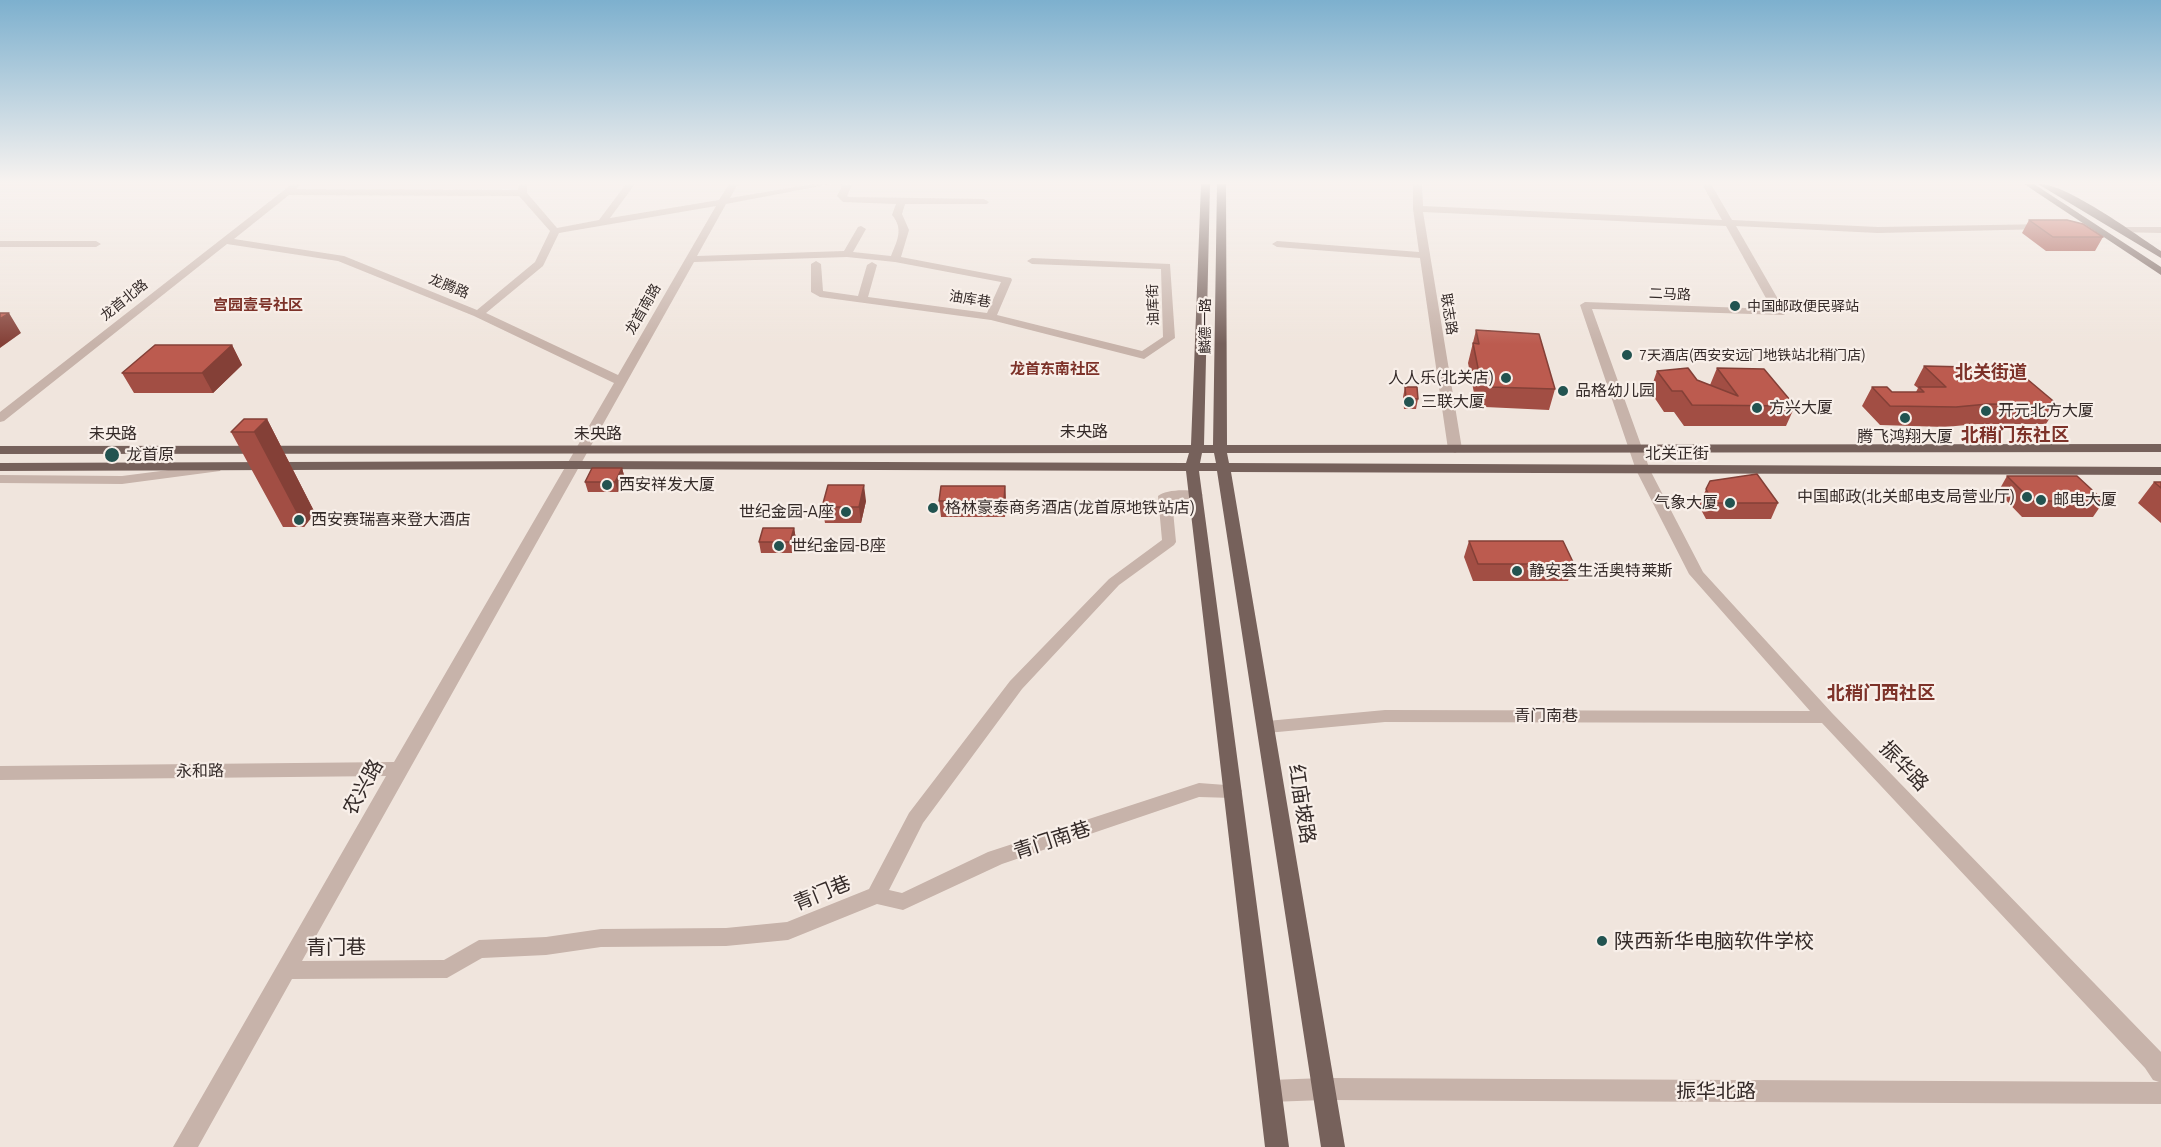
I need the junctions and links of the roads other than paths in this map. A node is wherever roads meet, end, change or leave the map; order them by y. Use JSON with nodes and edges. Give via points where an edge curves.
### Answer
{"nodes":[{"id":1,"x":226,"y":238,"type":"edge"},
{"id":2,"x":552,"y":238,"type":"edge"},
{"id":3,"x":702,"y":238,"type":"edge"},
{"id":4,"x":856,"y":238,"type":"edge"},
{"id":5,"x":902,"y":238,"type":"edge"},
{"id":6,"x":1203,"y":238,"type":"edge"},
{"id":7,"x":1221,"y":238,"type":"edge"},
{"id":8,"x":1422,"y":238,"type":"edge"},
{"id":9,"x":1737,"y":238,"type":"edge"},
{"id":10,"x":2108,"y":238,"type":"edge"},
{"id":11,"x":2134,"y":238,"type":"edge"},
{"id":12,"x":223,"y":240,"type":"junction"},
{"id":13,"x":0,"y":244,"type":"edge"},
{"id":14,"x":96,"y":244,"type":"dead end"},
{"id":15,"x":1277,"y":244,"type":"dead end"},
{"id":16,"x":847,"y":254,"type":"junction"},
{"id":17,"x":1425,"y":255,"type":"junction"},
{"id":18,"x":2161,"y":255,"type":"edge"},
{"id":19,"x":895,"y":259,"type":"junction"},
{"id":20,"x":689,"y":260,"type":"junction"},
{"id":21,"x":1032,"y":261,"type":"dead end"},
{"id":22,"x":816,"y":264,"type":"dead end"},
{"id":23,"x":872,"y":265,"type":"dead end"},
{"id":24,"x":2161,"y":272,"type":"edge"},
{"id":25,"x":862,"y":299,"type":"junction"},
{"id":26,"x":478,"y":314,"type":"junction"},
{"id":27,"x":991,"y":317,"type":"junction"},
{"id":28,"x":1144,"y":356,"type":"joint"},
{"id":29,"x":620,"y":381,"type":"junction"},
{"id":30,"x":0,"y":418,"type":"edge"},
{"id":31,"x":1197,"y":448,"type":"junction"},
{"id":32,"x":1220,"y":448,"type":"junction"},
{"id":33,"x":2161,"y":448,"type":"edge"},
{"id":34,"x":1455,"y":449,"type":"junction"},
{"id":35,"x":0,"y":450,"type":"edge"},
{"id":36,"x":1636,"y":450,"type":"junction"},
{"id":37,"x":576,"y":458,"type":"junction"},
{"id":38,"x":0,"y":467,"type":"edge"},
{"id":39,"x":233,"y":467,"type":"junction"},
{"id":40,"x":1192,"y":468,"type":"junction"},
{"id":41,"x":1224,"y":468,"type":"junction"},
{"id":42,"x":1643,"y":470,"type":"junction"},
{"id":43,"x":2161,"y":471,"type":"edge"},
{"id":44,"x":0,"y":480,"type":"edge"},
{"id":45,"x":1196,"y":495,"type":"junction"},
{"id":46,"x":1826,"y":717,"type":"junction"},
{"id":47,"x":1267,"y":727,"type":"junction"},
{"id":48,"x":399,"y":769,"type":"junction"},
{"id":49,"x":0,"y":772,"type":"edge"},
{"id":50,"x":1233,"y":791,"type":"junction"},
{"id":51,"x":876,"y":895,"type":"junction"},
{"id":52,"x":286,"y":970,"type":"junction"},
{"id":53,"x":2158,"y":1063,"type":"edge"},
{"id":54,"x":1324,"y":1089,"type":"junction"},
{"id":55,"x":1270,"y":1091,"type":"junction"},
{"id":56,"x":2161,"y":1093,"type":"edge"},
{"id":57,"x":186,"y":1147,"type":"edge"},
{"id":58,"x":1277,"y":1147,"type":"edge"},
{"id":59,"x":1333,"y":1147,"type":"edge"}],
"edges":[{"from":1,"to":12,"type":"street","name":"龙首北路"},
{"from":2,"to":26,"type":"street","via":[[539,264]]},
{"from":3,"to":20,"type":"street","name":"龙首南路"},
{"from":4,"to":16,"type":"street"},
{"from":5,"to":19,"type":"street"},
{"from":6,"to":31,"type":"main road","name":"麟德一路"},
{"from":7,"to":32,"type":"main road","name":"麟德一路"},
{"from":8,"to":17,"type":"street","name":"联志路"},
{"from":9,"to":36,"type":"street","name":"二马路","via":[[1780,314],[1585,305]]},
{"from":10,"to":24,"type":"main road"},
{"from":11,"to":18,"type":"main road"},
{"from":12,"to":26,"type":"street","name":"龙腾路","via":[[340,258]]},
{"from":12,"to":30,"type":"street","name":"龙首北路"},
{"from":13,"to":14,"type":"street"},
{"from":15,"to":17,"type":"street"},
{"from":16,"to":19,"type":"street"},
{"from":16,"to":20,"type":"street"},
{"from":17,"to":34,"type":"street","name":"联志路"},
{"from":19,"to":27,"type":"street","via":[[1006,280]]},
{"from":20,"to":29,"type":"street","name":"龙首南路"},
{"from":21,"to":28,"type":"street","name":"油库街","via":[[1166,266],[1169,338]]},
{"from":22,"to":25,"type":"street","name":"油库巷","via":[[816,292]]},
{"from":23,"to":25,"type":"street"},
{"from":25,"to":27,"type":"street","name":"油库巷"},
{"from":26,"to":29,"type":"street","name":"龙腾路"},
{"from":27,"to":28,"type":"street","name":"油库巷"},
{"from":29,"to":37,"type":"street","name":"龙首南路"},
{"from":31,"to":32,"type":"main road","name":"北关正街"},
{"from":31,"to":37,"type":"main road","name":"未央路"},
{"from":31,"to":40,"type":"main road","name":"麟德一路"},
{"from":32,"to":34,"type":"main road","name":"北关正街"},
{"from":32,"to":41,"type":"main road","name":"麟德一路"},
{"from":33,"to":36,"type":"main road","name":"北关正街"},
{"from":34,"to":36,"type":"main road","name":"北关正街"},
{"from":35,"to":37,"type":"main road","name":"未央路"},
{"from":36,"to":42,"type":"street","name":"二马路"},
{"from":37,"to":39,"type":"main road","name":"未央路"},
{"from":37,"to":40,"type":"main road","name":"未央路"},
{"from":37,"to":48,"type":"street","name":"农兴路"},
{"from":38,"to":39,"type":"main road","name":"未央路"},
{"from":39,"to":44,"type":"street","via":[[122,480]]},
{"from":40,"to":41,"type":"main road","name":"北关正街"},
{"from":40,"to":45,"type":"main road"},
{"from":41,"to":42,"type":"main road","name":"北关正街"},
{"from":41,"to":47,"type":"main road","name":"红庙坡路"},
{"from":42,"to":43,"type":"main road","name":"北关正街"},
{"from":42,"to":46,"type":"street","name":"振华路","via":[[1697,574]]},
{"from":45,"to":50,"type":"main road"},
{"from":45,"to":51,"type":"street","name":"青门巷","via":[[1165,496],[1168,543],[1114,582],[1016,685],[915,818]]},
{"from":46,"to":47,"type":"street","name":"青门南巷","via":[[1385,716]]},
{"from":46,"to":53,"type":"street","name":"振华路"},
{"from":47,"to":54,"type":"main road","name":"红庙坡路"},
{"from":48,"to":49,"type":"street","name":"永和路"},
{"from":48,"to":52,"type":"street","name":"农兴路"},
{"from":50,"to":51,"type":"street","name":"青门南巷","via":[[1199,790],[995,858],[903,902]]},
{"from":50,"to":55,"type":"main road"},
{"from":51,"to":52,"type":"street","name":"青门巷","via":[[788,931],[726,937],[601,938],[546,946],[479,949],[447,969]]},
{"from":52,"to":57,"type":"street","name":"农兴路"},
{"from":54,"to":55,"type":"street","name":"振华北路"},
{"from":54,"to":56,"type":"street","name":"振华北路"},
{"from":54,"to":59,"type":"main road","name":"红庙坡路"},
{"from":55,"to":58,"type":"main road"}]}
